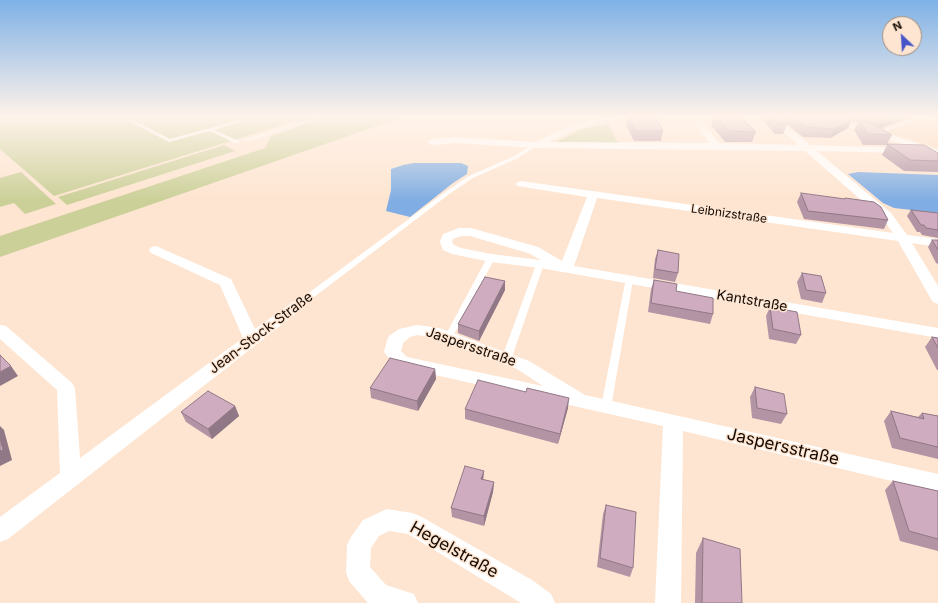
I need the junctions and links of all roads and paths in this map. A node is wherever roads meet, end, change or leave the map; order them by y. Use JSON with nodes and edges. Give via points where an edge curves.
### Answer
{"nodes":[{"id":1,"x":522,"y":145,"type":"edge"},
{"id":2,"x":804,"y":145,"type":"edge"},
{"id":3,"x":913,"y":145,"type":"edge"},
{"id":4,"x":533,"y":146,"type":"junction"},
{"id":5,"x":716,"y":146,"type":"joint"},
{"id":6,"x":807,"y":148,"type":"junction"},
{"id":7,"x":934,"y":152,"type":"edge"},
{"id":8,"x":521,"y":184,"type":"dead end"},
{"id":9,"x":593,"y":195,"type":"junction"},
{"id":10,"x":904,"y":238,"type":"junction"},
{"id":11,"x":938,"y":243,"type":"edge"},
{"id":12,"x":156,"y":250,"type":"dead end"},
{"id":13,"x":491,"y":258,"type":"junction"},
{"id":14,"x":540,"y":264,"type":"junction"},
{"id":15,"x":566,"y":269,"type":"junction"},
{"id":16,"x":628,"y":280,"type":"junction"},
{"id":17,"x":938,"y":300,"type":"edge"},
{"id":18,"x":298,"y":305,"type":"joint"},
{"id":19,"x":0,"y":330,"type":"edge"},
{"id":20,"x":938,"y":332,"type":"edge"},
{"id":21,"x":448,"y":338,"type":"junction"},
{"id":22,"x":252,"y":339,"type":"junction"},
{"id":23,"x":506,"y":360,"type":"junction"},
{"id":24,"x":582,"y":402,"type":"junction"},
{"id":25,"x":606,"y":407,"type":"junction"},
{"id":26,"x":673,"y":422,"type":"junction"},
{"id":27,"x":71,"y":476,"type":"junction"},
{"id":28,"x":938,"y":483,"type":"edge"},
{"id":29,"x":0,"y":531,"type":"edge"},
{"id":30,"x":405,"y":603,"type":"edge"},
{"id":31,"x":542,"y":603,"type":"edge"},
{"id":32,"x":668,"y":603,"type":"edge"}],
"edges":[{"from":1,"to":4,"type":"street"},
{"from":2,"to":6,"type":"street"},
{"from":3,"to":7,"type":"street"},
{"from":4,"to":5,"type":"street"},
{"from":4,"to":18,"type":"lane","name":"Jean-Stock-Straße","via":[[514,158],[471,177],[450,191]]},
{"from":5,"to":6,"type":"street"},
{"from":6,"to":7,"type":"street"},
{"from":6,"to":10,"type":"street","via":[[887,216]]},
{"from":8,"to":9,"type":"street","name":"Leibnizstraße"},
{"from":9,"to":10,"type":"street","name":"Leibnizstraße"},
{"from":9,"to":15,"type":"street"},
{"from":10,"to":11,"type":"street","name":"Leibnizstraße"},
{"from":10,"to":17,"type":"street"},
{"from":12,"to":22,"type":"street","via":[[226,282]]},
{"from":13,"to":14,"type":"street","name":"Kantstraße"},
{"from":13,"to":15,"type":"street","name":"Kantstraße","via":[[457,251],[448,246],[447,237],[459,232],[471,232],[533,250]]},
{"from":13,"to":21,"type":"lane"},
{"from":14,"to":15,"type":"street","name":"Kantstraße"},
{"from":14,"to":23,"type":"lane"},
{"from":15,"to":16,"type":"street","name":"Kantstraße"},
{"from":16,"to":20,"type":"street","name":"Kantstraße"},
{"from":16,"to":25,"type":"lane"},
{"from":18,"to":22,"type":"street","name":"Jean-Stock-Straße"},
{"from":19,"to":27,"type":"street","via":[[66,388]]},
{"from":21,"to":23,"type":"street","name":"Jaspersstraße"},
{"from":21,"to":24,"type":"street","name":"Jaspersstraße","via":[[433,332],[417,330],[405,333],[395,340],[392,352],[401,362]]},
{"from":22,"to":27,"type":"street","name":"Jean-Stock-Straße"},
{"from":23,"to":24,"type":"street","name":"Jaspersstraße","via":[[523,365]]},
{"from":24,"to":25,"type":"street","name":"Jaspersstraße"},
{"from":25,"to":26,"type":"street","name":"Jaspersstraße"},
{"from":26,"to":28,"type":"street","name":"Jaspersstraße"},
{"from":26,"to":32,"type":"street"},
{"from":27,"to":29,"type":"street","name":"Jean-Stock-Straße"},
{"from":30,"to":31,"type":"street","name":"Hegelstraße","via":[[379,596],[358,572],[359,545],[372,528],[387,520],[412,524],[523,589]]}]}
